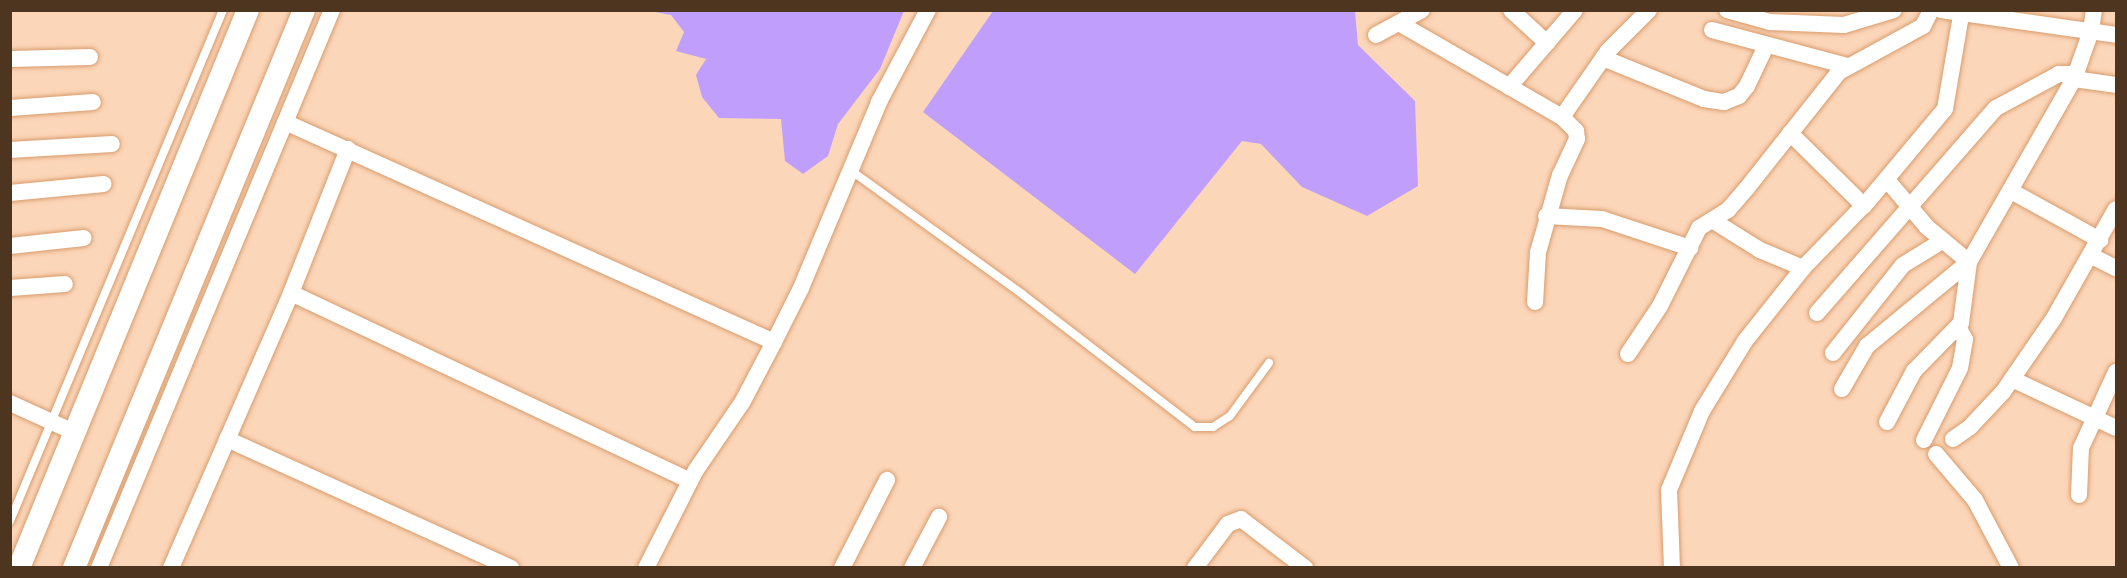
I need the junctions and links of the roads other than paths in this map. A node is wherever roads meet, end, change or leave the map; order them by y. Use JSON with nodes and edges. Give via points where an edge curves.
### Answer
{"nodes":[{"id":1,"x":223,"y":10,"type":"edge"},
{"id":2,"x":248,"y":10,"type":"edge"},
{"id":3,"x":304,"y":10,"type":"edge"},
{"id":4,"x":332,"y":10,"type":"edge"},
{"id":5,"x":928,"y":10,"type":"edge"},
{"id":6,"x":1422,"y":10,"type":"edge"},
{"id":7,"x":1511,"y":10,"type":"edge"},
{"id":8,"x":1575,"y":10,"type":"edge"},
{"id":9,"x":1649,"y":10,"type":"edge"},
{"id":10,"x":1727,"y":10,"type":"edge"},
{"id":11,"x":1931,"y":10,"type":"edge"},
{"id":12,"x":1941,"y":10,"type":"edge"},
{"id":13,"x":2094,"y":10,"type":"edge"},
{"id":14,"x":1890,"y":11,"type":"edge"},
{"id":15,"x":1961,"y":13,"type":"edge"},
{"id":16,"x":1399,"y":23,"type":"junction"},
{"id":17,"x":1712,"y":30,"type":"dead end"},
{"id":18,"x":2091,"y":31,"type":"junction"},
{"id":19,"x":1376,"y":35,"type":"dead end"},
{"id":20,"x":2116,"y":35,"type":"edge"},
{"id":21,"x":1547,"y":43,"type":"junction"},
{"id":22,"x":1766,"y":46,"type":"junction"},
{"id":23,"x":90,"y":57,"type":"dead end"},
{"id":24,"x":1603,"y":58,"type":"junction"},
{"id":25,"x":10,"y":59,"type":"edge"},
{"id":26,"x":1847,"y":66,"type":"junction"},
{"id":27,"x":2075,"y":76,"type":"junction"},
{"id":28,"x":2116,"y":85,"type":"edge"},
{"id":29,"x":1509,"y":87,"type":"junction"},
{"id":30,"x":93,"y":102,"type":"dead end"},
{"id":31,"x":10,"y":108,"type":"edge"},
{"id":32,"x":1562,"y":117,"type":"junction"},
{"id":33,"x":285,"y":122,"type":"junction"},
{"id":34,"x":1790,"y":133,"type":"junction"},
{"id":35,"x":112,"y":144,"type":"dead end"},
{"id":36,"x":348,"y":149,"type":"junction"},
{"id":37,"x":10,"y":150,"type":"edge"},
{"id":38,"x":849,"y":170,"type":"junction"},
{"id":39,"x":1887,"y":180,"type":"junction"},
{"id":40,"x":104,"y":184,"type":"dead end"},
{"id":41,"x":2011,"y":191,"type":"junction"},
{"id":42,"x":10,"y":193,"type":"edge"},
{"id":43,"x":1864,"y":206,"type":"junction"},
{"id":44,"x":1908,"y":206,"type":"junction"},
{"id":45,"x":2116,"y":209,"type":"edge"},
{"id":46,"x":1546,"y":216,"type":"junction"},
{"id":47,"x":1712,"y":220,"type":"junction"},
{"id":48,"x":84,"y":238,"type":"dead end"},
{"id":49,"x":2100,"y":240,"type":"junction"},
{"id":50,"x":1942,"y":241,"type":"junction"},
{"id":51,"x":10,"y":246,"type":"edge"},
{"id":52,"x":1690,"y":248,"type":"junction"},
{"id":53,"x":2092,"y":256,"type":"junction"},
{"id":54,"x":1969,"y":262,"type":"junction"},
{"id":55,"x":1803,"y":268,"type":"junction"},
{"id":56,"x":2116,"y":268,"type":"edge"},
{"id":57,"x":65,"y":284,"type":"dead end"},
{"id":58,"x":10,"y":288,"type":"edge"},
{"id":59,"x":291,"y":293,"type":"junction"},
{"id":60,"x":1535,"y":302,"type":"dead end"},
{"id":61,"x":1817,"y":313,"type":"dead end"},
{"id":62,"x":1958,"y":327,"type":"junction"},
{"id":63,"x":774,"y":342,"type":"junction"},
{"id":64,"x":1833,"y":353,"type":"dead end"},
{"id":65,"x":1628,"y":354,"type":"dead end"},
{"id":66,"x":1269,"y":363,"type":"dead end"},
{"id":67,"x":2116,"y":372,"type":"edge"},
{"id":68,"x":2012,"y":379,"type":"junction"},
{"id":69,"x":1842,"y":388,"type":"dead end"},
{"id":70,"x":10,"y":403,"type":"edge"},
{"id":71,"x":2094,"y":419,"type":"junction"},
{"id":72,"x":49,"y":422,"type":"junction"},
{"id":73,"x":1887,"y":422,"type":"dead end"},
{"id":74,"x":2116,"y":428,"type":"edge"},
{"id":75,"x":74,"y":432,"type":"junction"},
{"id":76,"x":1953,"y":438,"type":"dead end"},
{"id":77,"x":227,"y":440,"type":"junction"},
{"id":78,"x":1924,"y":440,"type":"dead end"},
{"id":79,"x":1936,"y":454,"type":"dead end"},
{"id":80,"x":887,"y":480,"type":"dead end"},
{"id":81,"x":690,"y":481,"type":"junction"},
{"id":82,"x":2079,"y":495,"type":"dead end"},
{"id":83,"x":939,"y":517,"type":"dead end"},
{"id":84,"x":10,"y":521,"type":"edge"},
{"id":85,"x":1294,"y":564,"type":"edge"},
{"id":86,"x":19,"y":567,"type":"edge"},
{"id":87,"x":74,"y":567,"type":"edge"},
{"id":88,"x":99,"y":567,"type":"edge"},
{"id":89,"x":171,"y":567,"type":"edge"},
{"id":90,"x":511,"y":567,"type":"edge"},
{"id":91,"x":646,"y":567,"type":"edge"},
{"id":92,"x":842,"y":567,"type":"edge"},
{"id":93,"x":912,"y":567,"type":"edge"},
{"id":94,"x":1195,"y":567,"type":"edge"},
{"id":95,"x":1672,"y":567,"type":"edge"},
{"id":96,"x":2011,"y":567,"type":"edge"}],
"edges":[{"from":1,"to":72,"type":"lane"},
{"from":2,"to":75,"type":"street"},
{"from":3,"to":87,"type":"street"},
{"from":4,"to":33,"type":"street"},
{"from":5,"to":38,"type":"street"},
{"from":6,"to":16,"type":"street"},
{"from":7,"to":21,"type":"street"},
{"from":8,"to":21,"type":"street"},
{"from":9,"to":24,"type":"street"},
{"from":10,"to":14,"type":"street","via":[[1752,20],[1826,25],[1844,25]]},
{"from":11,"to":26,"type":"street","via":[[1923,26]]},
{"from":12,"to":15,"type":"street"},
{"from":13,"to":18,"type":"street"},
{"from":15,"to":18,"type":"street"},
{"from":15,"to":39,"type":"street","via":[[1945,110]]},
{"from":16,"to":19,"type":"street"},
{"from":16,"to":29,"type":"street"},
{"from":17,"to":22,"type":"street"},
{"from":18,"to":20,"type":"street"},
{"from":18,"to":27,"type":"street"},
{"from":21,"to":29,"type":"street"},
{"from":22,"to":24,"type":"street","via":[[1748,86],[1739,96],[1724,102],[1704,99]]},
{"from":22,"to":26,"type":"street"},
{"from":23,"to":25,"type":"street"},
{"from":24,"to":32,"type":"street"},
{"from":26,"to":34,"type":"street"},
{"from":27,"to":28,"type":"street"},
{"from":27,"to":41,"type":"street"},
{"from":27,"to":44,"type":"street","via":[[2059,74],[1996,108],[1948,166]]},
{"from":29,"to":32,"type":"street"},
{"from":30,"to":31,"type":"street"},
{"from":32,"to":46,"type":"street","via":[[1576,131],[1576,139]]},
{"from":33,"to":36,"type":"street"},
{"from":33,"to":88,"type":"street"},
{"from":34,"to":43,"type":"street"},
{"from":34,"to":47,"type":"street","via":[[1747,188]]},
{"from":35,"to":37,"type":"street"},
{"from":36,"to":59,"type":"street"},
{"from":36,"to":63,"type":"street"},
{"from":38,"to":63,"type":"street","via":[[819,247]]},
{"from":38,"to":66,"type":"lane","via":[[1022,294],[1195,427],[1213,427],[1230,416]]},
{"from":39,"to":43,"type":"street"},
{"from":39,"to":44,"type":"street"},
{"from":40,"to":42,"type":"street"},
{"from":41,"to":49,"type":"street"},
{"from":41,"to":54,"type":"street"},
{"from":43,"to":55,"type":"street"},
{"from":44,"to":50,"type":"street"},
{"from":44,"to":61,"type":"street","via":[[1892,231]]},
{"from":45,"to":49,"type":"street"},
{"from":46,"to":52,"type":"street","via":[[1602,219],[1649,238]]},
{"from":46,"to":60,"type":"street","via":[[1538,252]]},
{"from":47,"to":52,"type":"street","via":[[1699,228]]},
{"from":47,"to":55,"type":"street","via":[[1760,250]]},
{"from":48,"to":51,"type":"street"},
{"from":49,"to":53,"type":"street"},
{"from":50,"to":54,"type":"street"},
{"from":50,"to":64,"type":"street","via":[[1903,265]]},
{"from":52,"to":65,"type":"street","via":[[1660,306]]},
{"from":53,"to":56,"type":"street"},
{"from":53,"to":68,"type":"street"},
{"from":54,"to":62,"type":"street","via":[[1964,313]]},
{"from":54,"to":69,"type":"street","via":[[1868,345]]},
{"from":55,"to":95,"type":"street","via":[[1745,341],[1685,444],[1669,490]]},
{"from":57,"to":58,"type":"street"},
{"from":59,"to":77,"type":"street"},
{"from":59,"to":81,"type":"street"},
{"from":62,"to":73,"type":"street","via":[[1914,371]]},
{"from":62,"to":78,"type":"street","via":[[1965,339],[1960,368]]},
{"from":63,"to":81,"type":"street","via":[[743,401]]},
{"from":67,"to":71,"type":"street"},
{"from":68,"to":71,"type":"street"},
{"from":68,"to":76,"type":"street","via":[[1989,408]]},
{"from":70,"to":72,"type":"street"},
{"from":71,"to":74,"type":"street"},
{"from":71,"to":82,"type":"street","via":[[2079,458]]},
{"from":72,"to":75,"type":"street"},
{"from":72,"to":84,"type":"lane"},
{"from":75,"to":86,"type":"street"},
{"from":77,"to":89,"type":"street"},
{"from":77,"to":90,"type":"street"},
{"from":79,"to":96,"type":"street","via":[[1975,500]]},
{"from":80,"to":92,"type":"street"},
{"from":81,"to":91,"type":"street"},
{"from":83,"to":93,"type":"street"},
{"from":85,"to":94,"type":"street","via":[[1246,521],[1234,519]]}]}
